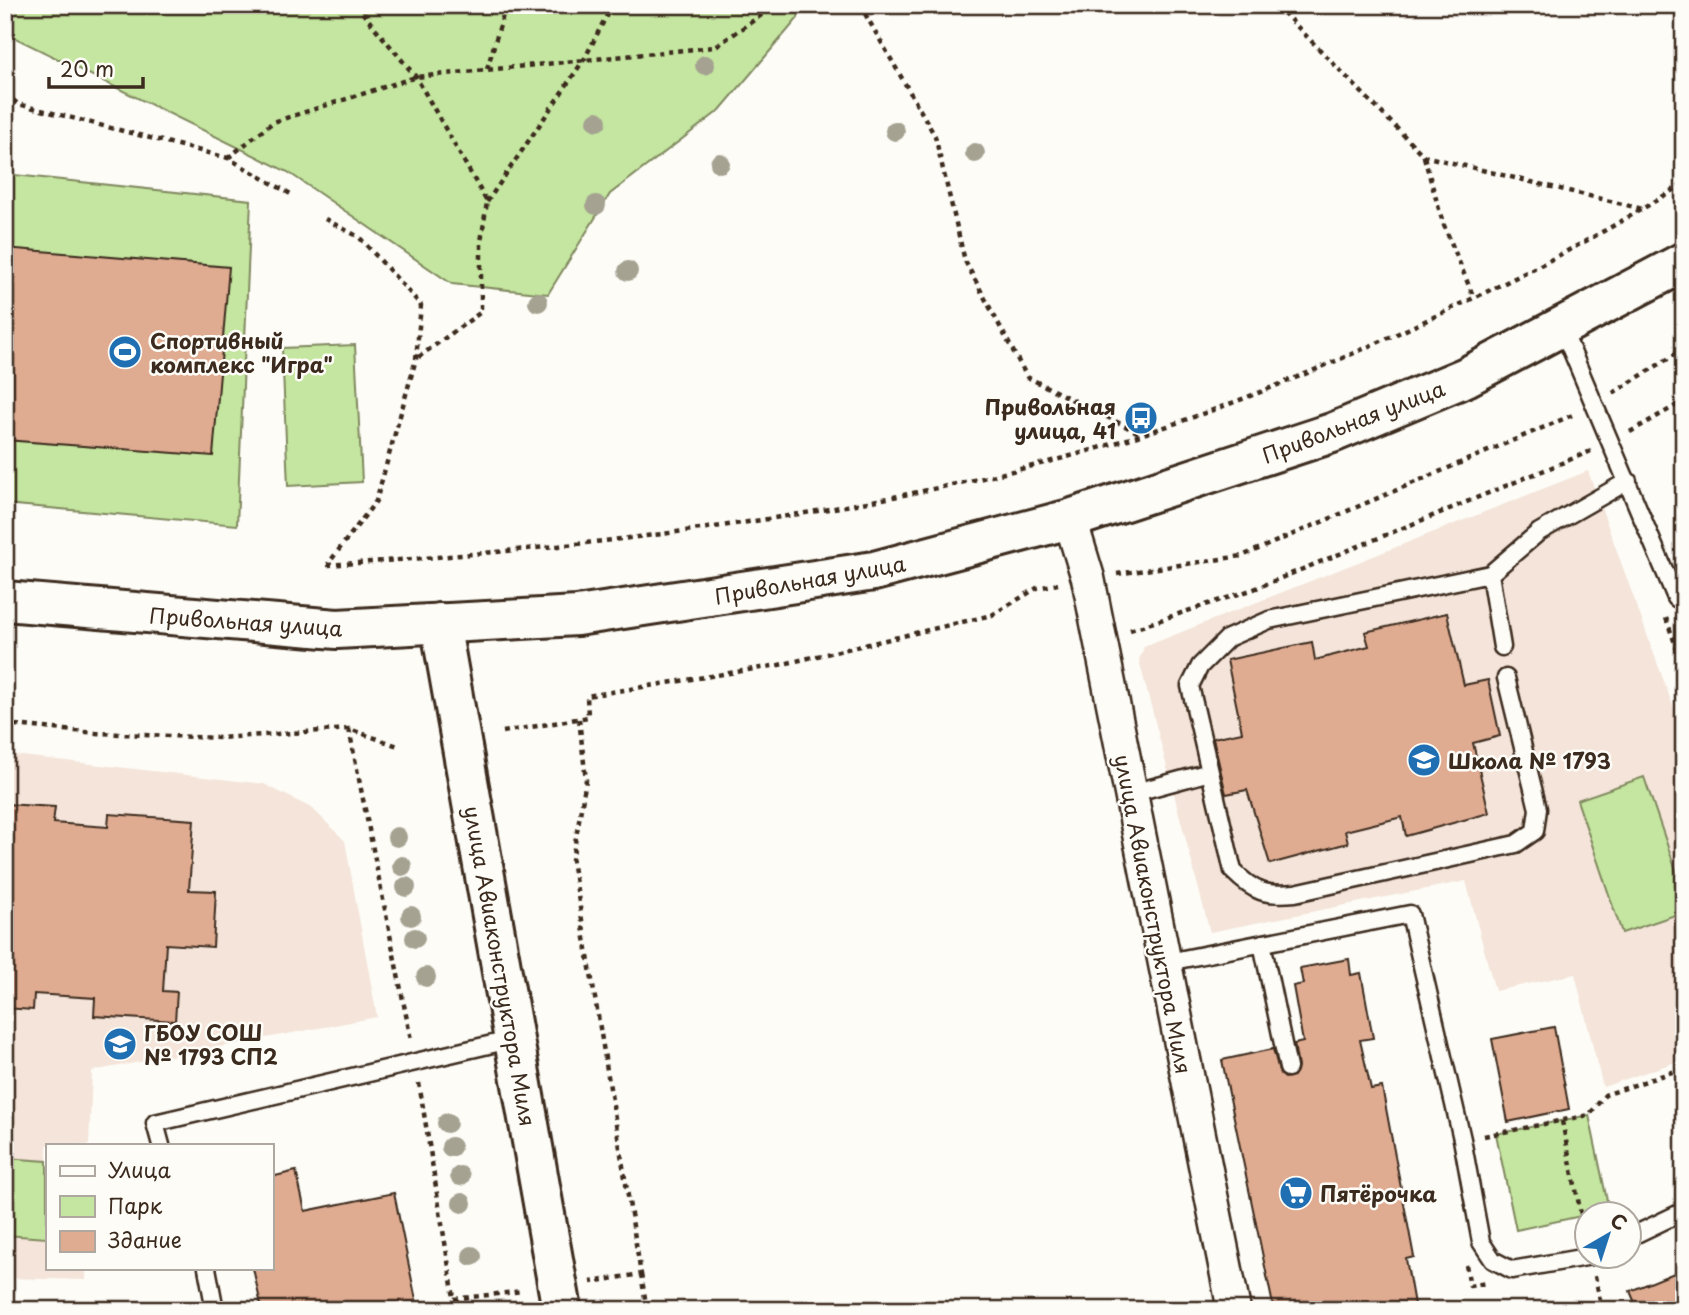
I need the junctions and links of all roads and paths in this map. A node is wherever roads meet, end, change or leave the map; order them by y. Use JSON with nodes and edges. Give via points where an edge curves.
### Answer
{"nodes":[{"id":1,"x":356,"y":5,"type":"edge"},
{"id":2,"x":506,"y":5,"type":"edge"},
{"id":3,"x":611,"y":5,"type":"edge"},
{"id":4,"x":776,"y":5,"type":"edge"},
{"id":5,"x":860,"y":5,"type":"edge"},
{"id":6,"x":1276,"y":5,"type":"edge"},
{"id":7,"x":585,"y":58,"type":"junction"},
{"id":8,"x":487,"y":69,"type":"junction"},
{"id":9,"x":416,"y":76,"type":"junction"},
{"id":10,"x":5,"y":94,"type":"edge"},
{"id":11,"x":1424,"y":156,"type":"junction"},
{"id":12,"x":228,"y":158,"type":"junction"},
{"id":13,"x":1684,"y":183,"type":"edge"},
{"id":14,"x":294,"y":195,"type":"dead end"},
{"id":15,"x":487,"y":202,"type":"junction"},
{"id":16,"x":1644,"y":209,"type":"junction"},
{"id":17,"x":325,"y":219,"type":"dead end"},
{"id":18,"x":1684,"y":262,"type":"edge"},
{"id":19,"x":1474,"y":298,"type":"junction"},
{"id":20,"x":1562,"y":328,"type":"junction"},
{"id":21,"x":1684,"y":349,"type":"edge"},
{"id":22,"x":416,"y":359,"type":"junction"},
{"id":23,"x":1684,"y":401,"type":"edge"},
{"id":24,"x":1594,"y":405,"type":"junction"},
{"id":25,"x":1142,"y":435,"type":"junction"},
{"id":26,"x":1612,"y":442,"type":"junction"},
{"id":27,"x":1628,"y":481,"type":"junction"},
{"id":28,"x":1070,"y":519,"type":"junction"},
{"id":29,"x":1116,"y":574,"type":"dead end"},
{"id":30,"x":1490,"y":574,"type":"junction"},
{"id":31,"x":1062,"y":583,"type":"dead end"},
{"id":32,"x":1680,"y":597,"type":"edge"},
{"id":33,"x":5,"y":601,"type":"edge"},
{"id":34,"x":440,"y":623,"type":"junction"},
{"id":35,"x":1099,"y":640,"type":"junction"},
{"id":36,"x":1502,"y":648,"type":"dead end"},
{"id":37,"x":1684,"y":669,"type":"edge"},
{"id":38,"x":1506,"y":678,"type":"dead end"},
{"id":39,"x":579,"y":719,"type":"junction"},
{"id":40,"x":5,"y":724,"type":"edge"},
{"id":41,"x":349,"y":729,"type":"junction"},
{"id":42,"x":503,"y":732,"type":"dead end"},
{"id":43,"x":398,"y":746,"type":"dead end"},
{"id":44,"x":1210,"y":772,"type":"junction"},
{"id":45,"x":1129,"y":794,"type":"junction"},
{"id":46,"x":1262,"y":943,"type":"junction"},
{"id":47,"x":1163,"y":962,"type":"junction"},
{"id":48,"x":514,"y":1039,"type":"junction"},
{"id":49,"x":416,"y":1065,"type":"junction"},
{"id":50,"x":1288,"y":1068,"type":"dead end"},
{"id":51,"x":1684,"y":1068,"type":"edge"},
{"id":52,"x":1562,"y":1121,"type":"junction"},
{"id":53,"x":1462,"y":1139,"type":"junction"},
{"id":54,"x":160,"y":1144,"type":"edge"},
{"id":55,"x":1579,"y":1200,"type":"edge"},
{"id":56,"x":1684,"y":1211,"type":"edge"},
{"id":57,"x":1644,"y":1230,"type":"edge"},
{"id":58,"x":1574,"y":1256,"type":"edge"},
{"id":59,"x":207,"y":1270,"type":"edge"},
{"id":60,"x":1594,"y":1270,"type":"edge"},
{"id":61,"x":641,"y":1274,"type":"junction"},
{"id":62,"x":560,"y":1298,"type":"edge"},
{"id":63,"x":454,"y":1299,"type":"junction"},
{"id":64,"x":215,"y":1310,"type":"edge"},
{"id":65,"x":456,"y":1310,"type":"edge"},
{"id":66,"x":647,"y":1310,"type":"edge"},
{"id":67,"x":1234,"y":1310,"type":"edge"},
{"id":68,"x":1602,"y":1310,"type":"edge"}],
"edges":[{"from":1,"to":9,"type":"path"},
{"from":2,"to":8,"type":"path"},
{"from":3,"to":7,"type":"path"},
{"from":4,"to":7,"type":"path","via":[[715,47]]},
{"from":5,"to":25,"type":"path","via":[[935,136],[964,261],[1027,377]]},
{"from":6,"to":11,"type":"path"},
{"from":7,"to":8,"type":"path"},
{"from":7,"to":15,"type":"path"},
{"from":8,"to":9,"type":"path"},
{"from":9,"to":12,"type":"path","via":[[273,122]]},
{"from":9,"to":15,"type":"path"},
{"from":10,"to":12,"type":"path","via":[[18,104]]},
{"from":11,"to":16,"type":"path"},
{"from":11,"to":19,"type":"path","via":[[1443,223]]},
{"from":12,"to":14,"type":"path"},
{"from":13,"to":16,"type":"path"},
{"from":15,"to":22,"type":"path","via":[[481,242],[481,312]]},
{"from":16,"to":19,"type":"path"},
{"from":17,"to":22,"type":"path","via":[[359,237],[421,305]]},
{"from":18,"to":20,"type":"main road","name":"Привольная улица"},
{"from":19,"to":25,"type":"path","via":[[1309,374]]},
{"from":20,"to":24,"type":"lane"},
{"from":20,"to":28,"type":"main road","name":"Привольная улица","via":[[1466,377],[1332,433]]},
{"from":21,"to":24,"type":"path"},
{"from":22,"to":25,"type":"path","via":[[376,501],[327,565],[570,547],[812,513],[1055,460]]},
{"from":23,"to":26,"type":"path"},
{"from":24,"to":26,"type":"lane"},
{"from":24,"to":29,"type":"path","via":[[1242,556]]},
{"from":26,"to":27,"type":"lane"},
{"from":26,"to":35,"type":"path","via":[[1254,589]]},
{"from":27,"to":30,"type":"lane","via":[[1539,532]]},
{"from":27,"to":32,"type":"lane"},
{"from":28,"to":34,"type":"main road","name":"Привольная улица","via":[[874,571],[577,616]]},
{"from":28,"to":35,"type":"street","name":"улица Авиаконструктора Миля","via":[[1088,578]]},
{"from":30,"to":36,"type":"lane"},
{"from":30,"to":44,"type":"lane","via":[[1269,620],[1228,638],[1200,666],[1190,686]]},
{"from":31,"to":39,"type":"path","via":[[1037,588],[992,615],[779,665],[587,696],[589,717]]},
{"from":32,"to":37,"type":"path","via":[[1665,619]]},
{"from":33,"to":34,"type":"main road","name":"Привольная улица","via":[[337,629]]},
{"from":34,"to":48,"type":"main road","name":"улица Авиаконструктора Миля"},
{"from":35,"to":45,"type":"street","name":"улица Авиаконструктора Миля"},
{"from":38,"to":44,"type":"lane","via":[[1538,809],[1535,831],[1516,844],[1271,895],[1248,886],[1233,871]]},
{"from":39,"to":42,"type":"path"},
{"from":39,"to":61,"type":"path","via":[[586,780],[572,860]]},
{"from":40,"to":41,"type":"path","via":[[220,738]]},
{"from":41,"to":43,"type":"path"},
{"from":41,"to":49,"type":"path"},
{"from":44,"to":45,"type":"lane"},
{"from":45,"to":47,"type":"street","name":"улица Авиаконструктора Миля"},
{"from":46,"to":47,"type":"lane"},
{"from":46,"to":50,"type":"lane"},
{"from":46,"to":53,"type":"lane","via":[[1410,914]]},
{"from":47,"to":67,"type":"street","name":"улица Авиаконструктора Миля"},
{"from":48,"to":49,"type":"lane"},
{"from":48,"to":62,"type":"main road","name":"улица Авиаконструктора Миля"},
{"from":49,"to":54,"type":"lane","via":[[155,1123]]},
{"from":49,"to":63,"type":"path"},
{"from":51,"to":52,"type":"path","via":[[1605,1095],[1589,1115]]},
{"from":52,"to":53,"type":"path"},
{"from":52,"to":55,"type":"path"},
{"from":53,"to":58,"type":"lane","via":[[1481,1242],[1493,1260],[1512,1270]]},
{"from":56,"to":57,"type":"lane"},
{"from":59,"to":64,"type":"lane"},
{"from":60,"to":68,"type":"path"},
{"from":61,"to":62,"type":"path"},
{"from":61,"to":66,"type":"path"},
{"from":62,"to":63,"type":"path"},
{"from":63,"to":65,"type":"path"}]}
